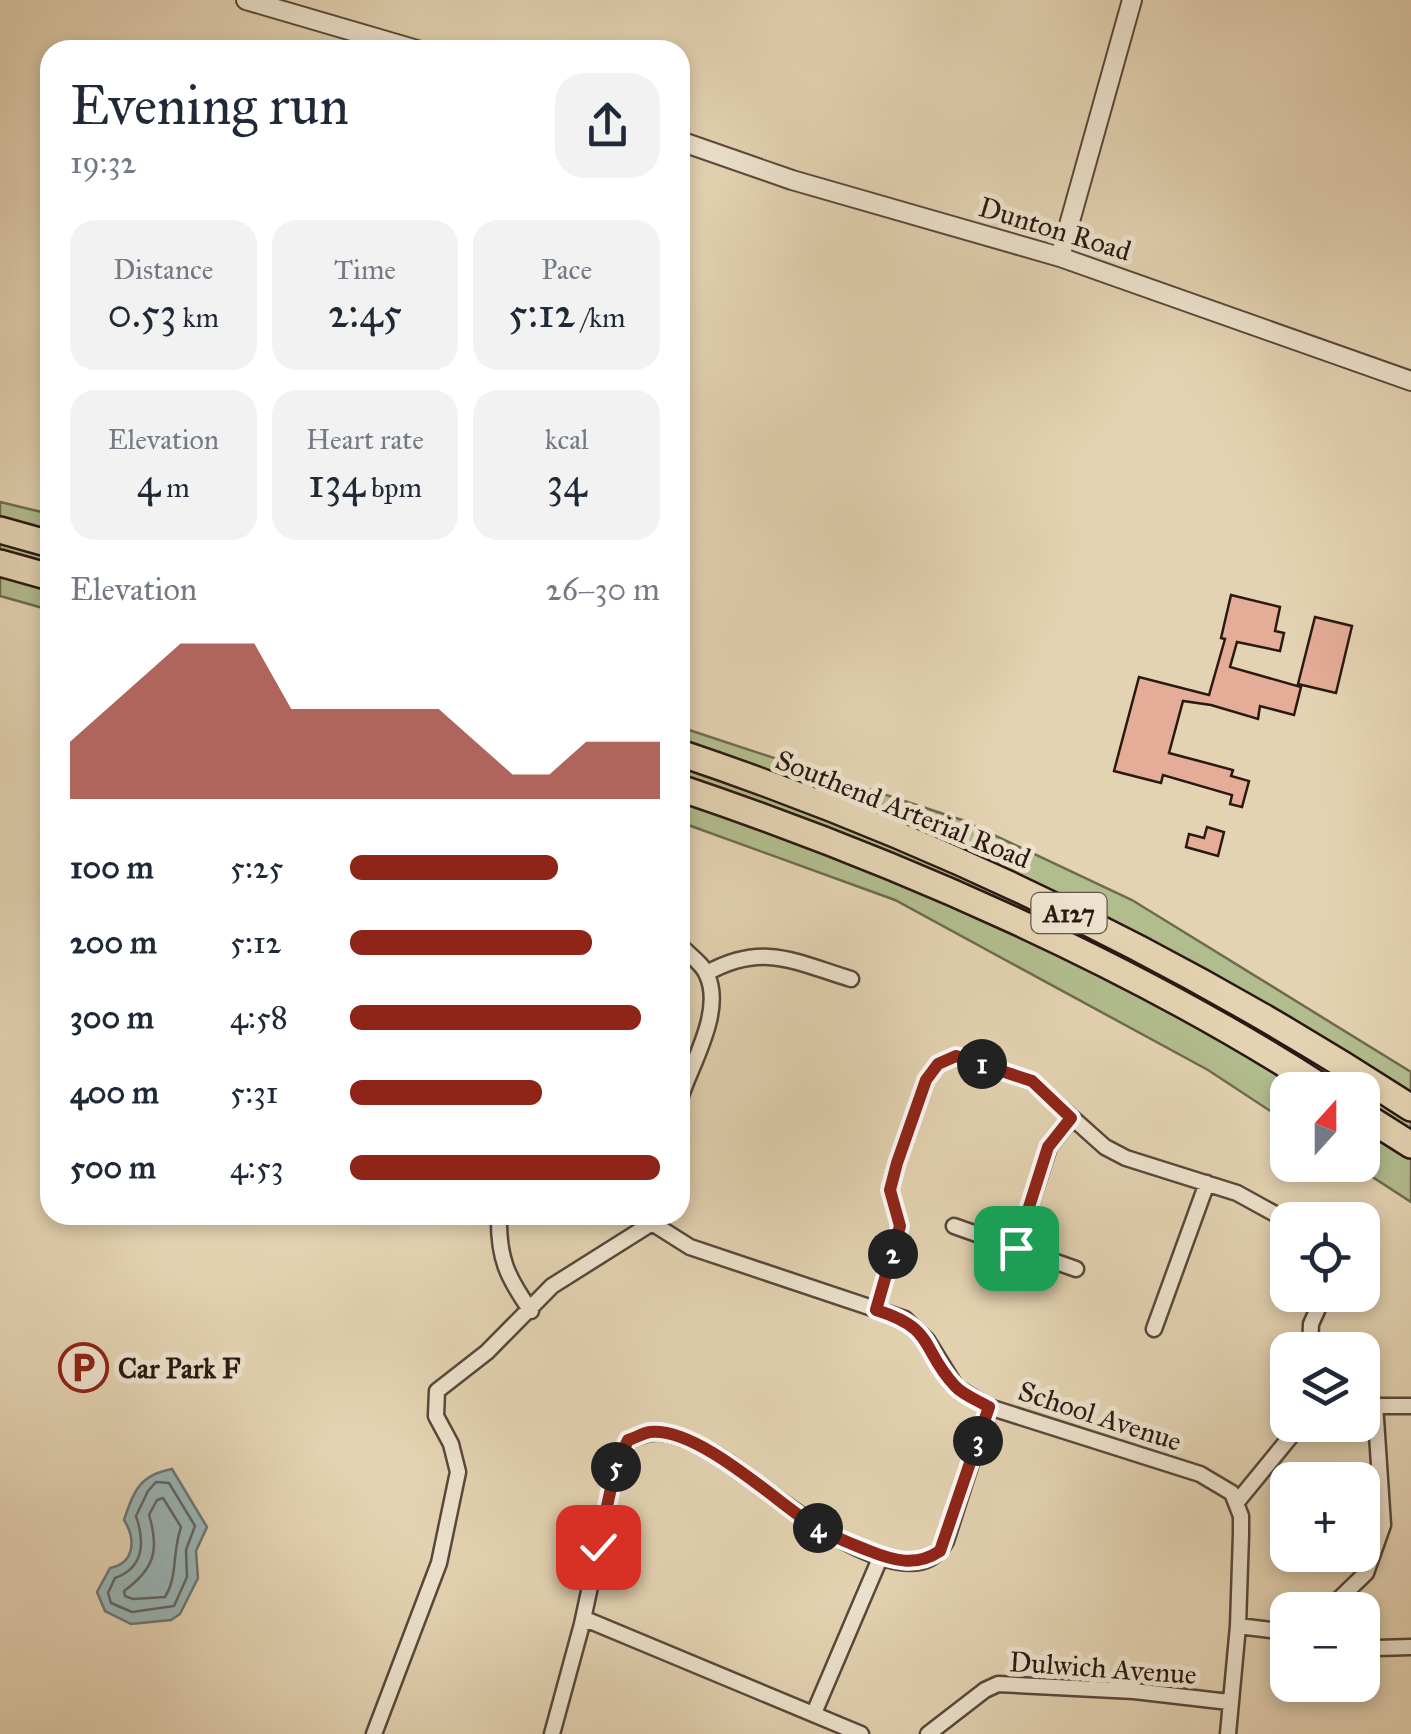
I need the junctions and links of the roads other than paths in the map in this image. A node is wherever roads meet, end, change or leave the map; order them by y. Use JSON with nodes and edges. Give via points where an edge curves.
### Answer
{"nodes":[{"id":1,"x":246,"y":0,"type":"edge"},
{"id":2,"x":1132,"y":0,"type":"edge"},
{"id":3,"x":384,"y":40,"type":"edge"},
{"id":4,"x":690,"y":144,"type":"edge"},
{"id":5,"x":1060,"y":258,"type":"junction"},
{"id":6,"x":1411,"y":381,"type":"edge"},
{"id":7,"x":0,"y":530,"type":"edge"},
{"id":8,"x":40,"y":541,"type":"edge"},
{"id":9,"x":0,"y":563,"type":"edge"},
{"id":10,"x":40,"y":575,"type":"edge"},
{"id":11,"x":690,"y":757,"type":"edge"},
{"id":12,"x":690,"y":792,"type":"edge"},
{"id":13,"x":690,"y":956,"type":"edge"},
{"id":14,"x":707,"y":972,"type":"junction"},
{"id":15,"x":851,"y":979,"type":"dead end"},
{"id":16,"x":690,"y":1072,"type":"edge"},
{"id":17,"x":1295,"y":1072,"type":"edge"},
{"id":18,"x":1411,"y":1108,"type":"edge"},
{"id":19,"x":1071,"y":1118,"type":"junction"},
{"id":20,"x":1380,"y":1126,"type":"edge"},
{"id":21,"x":1411,"y":1146,"type":"edge"},
{"id":22,"x":1207,"y":1183,"type":"junction"},
{"id":23,"x":1270,"y":1211,"type":"edge"},
{"id":24,"x":500,"y":1225,"type":"edge"},
{"id":25,"x":640,"y":1225,"type":"edge"},
{"id":26,"x":657,"y":1225,"type":"edge"},
{"id":27,"x":954,"y":1226,"type":"dead end"},
{"id":28,"x":1016,"y":1248,"type":"junction"},
{"id":29,"x":1076,"y":1268,"type":"dead end"},
{"id":30,"x":876,"y":1310,"type":"junction"},
{"id":31,"x":531,"y":1311,"type":"junction"},
{"id":32,"x":1154,"y":1329,"type":"dead end"},
{"id":33,"x":1380,"y":1405,"type":"edge"},
{"id":34,"x":1411,"y":1406,"type":"edge"},
{"id":35,"x":989,"y":1407,"type":"junction"},
{"id":36,"x":1286,"y":1442,"type":"edge"},
{"id":37,"x":1373,"y":1442,"type":"edge"},
{"id":38,"x":1237,"y":1502,"type":"junction"},
{"id":39,"x":881,"y":1556,"type":"junction"},
{"id":40,"x":1346,"y":1592,"type":"edge"},
{"id":41,"x":582,"y":1624,"type":"junction"},
{"id":42,"x":1238,"y":1626,"type":"junction"},
{"id":43,"x":1270,"y":1630,"type":"edge"},
{"id":44,"x":1411,"y":1647,"type":"edge"},
{"id":45,"x":1380,"y":1648,"type":"edge"},
{"id":46,"x":1230,"y":1702,"type":"junction"},
{"id":47,"x":814,"y":1713,"type":"junction"},
{"id":48,"x":374,"y":1734,"type":"edge"},
{"id":49,"x":552,"y":1734,"type":"edge"},
{"id":50,"x":861,"y":1734,"type":"edge"},
{"id":51,"x":928,"y":1734,"type":"edge"},
{"id":52,"x":1228,"y":1734,"type":"edge"}],
"edges":[{"from":1,"to":3,"type":"street"},
{"from":2,"to":5,"type":"street"},
{"from":4,"to":5,"type":"street","name":"Dunton Road"},
{"from":5,"to":6,"type":"street","name":"Dunton Road"},
{"from":7,"to":8,"type":"highway"},
{"from":9,"to":10,"type":"highway"},
{"from":11,"to":18,"type":"highway","name":"Southend Arterial Road","number":"A127","via":[[874,826],[1087,922],[1247,1006]]},
{"from":12,"to":17,"type":"highway","number":"A127","via":[[1014,922],[1166,997]]},
{"from":13,"to":14,"type":"street"},
{"from":14,"to":15,"type":"street","via":[[762,954]]},
{"from":14,"to":16,"type":"street","via":[[708,1022]]},
{"from":19,"to":22,"type":"street","via":[[1126,1158]]},
{"from":19,"to":28,"type":"street","via":[[1048,1147]]},
{"from":19,"to":30,"type":"street","via":[[1016,1074],[956,1056],[938,1064],[926,1080],[890,1190],[900,1226]]},
{"from":20,"to":21,"type":"highway"},
{"from":22,"to":23,"type":"street"},
{"from":22,"to":32,"type":"street"},
{"from":24,"to":31,"type":"street","via":[[502,1262]]},
{"from":25,"to":31,"type":"street","via":[[552,1286]]},
{"from":26,"to":30,"type":"street","name":"School Avenue","via":[[690,1248]]},
{"from":27,"to":28,"type":"street"},
{"from":28,"to":29,"type":"street"},
{"from":30,"to":35,"type":"street","name":"School Avenue","via":[[905,1319],[956,1387]]},
{"from":31,"to":48,"type":"street","via":[[438,1391],[436,1416],[458,1472],[439,1563]]},
{"from":33,"to":34,"type":"street"},
{"from":35,"to":38,"type":"street","name":"School Avenue","via":[[1200,1474]]},
{"from":35,"to":39,"type":"street","via":[[940,1551],[922,1562]]},
{"from":36,"to":38,"type":"street"},
{"from":37,"to":40,"type":"street","via":[[1383,1525],[1366,1572]]},
{"from":38,"to":42,"type":"street"},
{"from":39,"to":41,"type":"street","via":[[827,1534],[726,1460],[648,1432],[628,1440],[615,1470]]},
{"from":39,"to":47,"type":"street"},
{"from":41,"to":47,"type":"street","via":[[590,1621]]},
{"from":41,"to":49,"type":"street"},
{"from":42,"to":43,"type":"street"},
{"from":42,"to":46,"type":"street"},
{"from":44,"to":45,"type":"street"},
{"from":46,"to":51,"type":"street","name":"Dulwich Avenue","via":[[998,1684]]},
{"from":46,"to":52,"type":"street"},
{"from":47,"to":50,"type":"street"}]}
